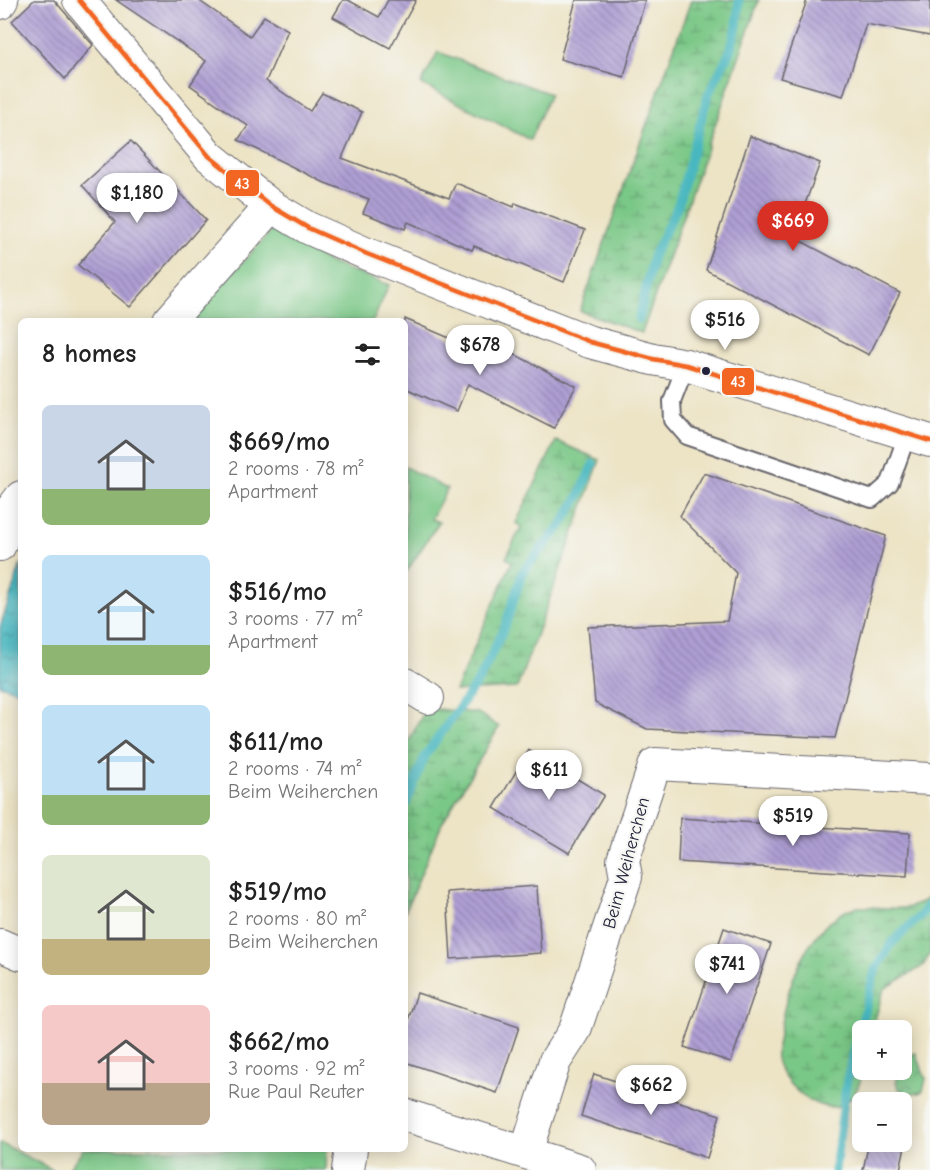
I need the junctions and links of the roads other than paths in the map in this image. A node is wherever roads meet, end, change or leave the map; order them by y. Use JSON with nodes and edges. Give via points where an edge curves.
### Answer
{"nodes":[{"id":1,"x":79,"y":0,"type":"edge"},
{"id":2,"x":271,"y":206,"type":"junction"},
{"id":3,"x":172,"y":318,"type":"edge"},
{"id":4,"x":686,"y":365,"type":"junction"},
{"id":5,"x":919,"y":438,"type":"edge"},
{"id":6,"x":18,"y":501,"type":"edge"},
{"id":7,"x":0,"y":545,"type":"edge"},
{"id":8,"x":930,"y":779,"type":"edge"},
{"id":9,"x":0,"y":945,"type":"edge"},
{"id":10,"x":18,"y":953,"type":"edge"},
{"id":11,"x":408,"y":1116,"type":"edge"},
{"id":12,"x":351,"y":1152,"type":"edge"},
{"id":13,"x":525,"y":1152,"type":"junction"},
{"id":14,"x":348,"y":1170,"type":"edge"},
{"id":15,"x":580,"y":1170,"type":"edge"}],
"edges":[{"from":1,"to":2,"type":"street","via":[[209,156]]},
{"from":2,"to":3,"type":"street"},
{"from":2,"to":4,"type":"street","via":[[308,228],[367,254],[590,342]]},
{"from":4,"to":5,"type":"street"},
{"from":4,"to":5,"type":"lane","via":[[672,401],[673,420],[687,436],[872,499],[890,483]]},
{"from":6,"to":7,"type":"street","via":[[11,510]]},
{"from":8,"to":13,"type":"street","name":"Beim Weiherchen","via":[[656,764],[623,860],[626,877],[575,1030],[555,1061]]},
{"from":9,"to":10,"type":"street"},
{"from":11,"to":13,"type":"street"},
{"from":12,"to":14,"type":"street"},
{"from":13,"to":15,"type":"street"}]}
